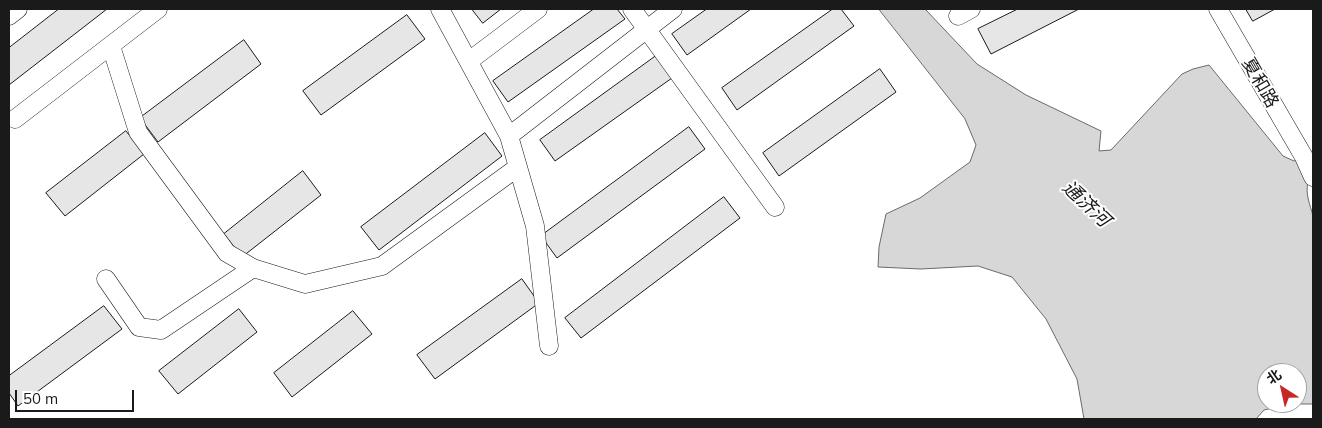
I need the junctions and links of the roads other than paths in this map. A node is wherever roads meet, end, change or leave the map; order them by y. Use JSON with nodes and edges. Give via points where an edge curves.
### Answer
{"nodes":[{"id":1,"x":18,"y":9,"type":"edge"},
{"id":2,"x":158,"y":9,"type":"edge"},
{"id":3,"x":440,"y":9,"type":"edge"},
{"id":4,"x":538,"y":9,"type":"edge"},
{"id":5,"x":632,"y":9,"type":"edge"},
{"id":6,"x":673,"y":9,"type":"edge"},
{"id":7,"x":1218,"y":9,"type":"edge"},
{"id":8,"x":9,"y":16,"type":"edge"},
{"id":9,"x":646,"y":29,"type":"junction"},
{"id":10,"x":111,"y":46,"type":"junction"},
{"id":11,"x":469,"y":61,"type":"junction"},
{"id":12,"x":15,"y":119,"type":"dead end"},
{"id":13,"x":508,"y":136,"type":"junction"},
{"id":14,"x":518,"y":167,"type":"junction"},
{"id":15,"x":1313,"y":177,"type":"edge"},
{"id":16,"x":775,"y":207,"type":"dead end"},
{"id":17,"x":253,"y":268,"type":"junction"},
{"id":18,"x":106,"y":279,"type":"dead end"},
{"id":19,"x":549,"y":346,"type":"dead end"}],
"edges":[{"from":1,"to":8,"type":"street"},
{"from":2,"to":10,"type":"street"},
{"from":3,"to":11,"type":"street"},
{"from":4,"to":11,"type":"street"},
{"from":5,"to":9,"type":"street"},
{"from":6,"to":9,"type":"street"},
{"from":7,"to":15,"type":"street","name":"夏和路"},
{"from":9,"to":13,"type":"street"},
{"from":9,"to":16,"type":"street"},
{"from":10,"to":12,"type":"street"},
{"from":10,"to":17,"type":"street","via":[[138,132],[227,253]]},
{"from":11,"to":13,"type":"street"},
{"from":13,"to":14,"type":"street"},
{"from":14,"to":17,"type":"street","via":[[382,266],[305,284]]},
{"from":14,"to":19,"type":"street","via":[[534,226]]},
{"from":17,"to":18,"type":"street","via":[[161,330],[139,327]]}]}
